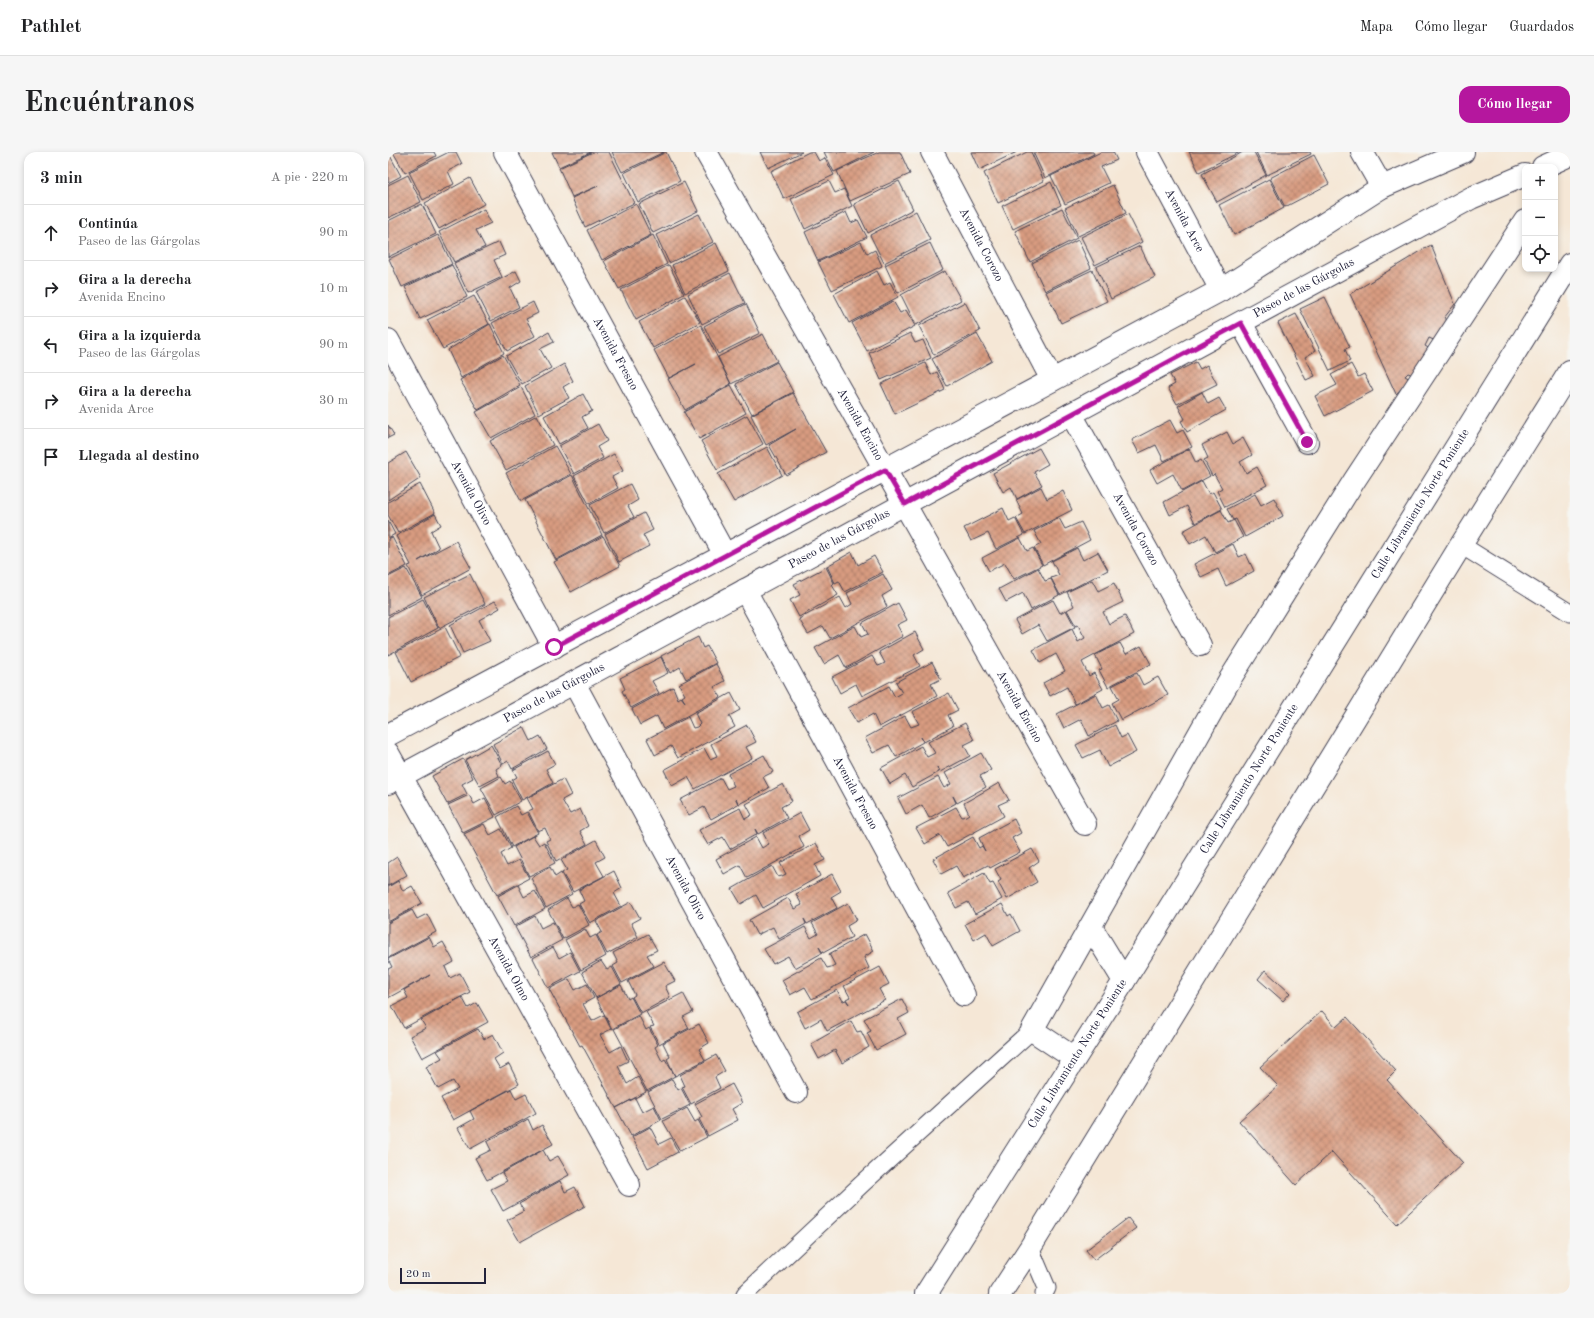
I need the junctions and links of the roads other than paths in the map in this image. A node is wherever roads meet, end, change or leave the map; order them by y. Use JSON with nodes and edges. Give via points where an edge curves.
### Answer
{"nodes":[{"id":1,"x":505,"y":152,"type":"edge"},
{"id":2,"x":706,"y":152,"type":"edge"},
{"id":3,"x":932,"y":152,"type":"edge"},
{"id":4,"x":1146,"y":152,"type":"edge"},
{"id":5,"x":1362,"y":152,"type":"edge"},
{"id":6,"x":1463,"y":152,"type":"edge"},
{"id":7,"x":1563,"y":159,"type":"edge"},
{"id":8,"x":1550,"y":164,"type":"edge"},
{"id":9,"x":1522,"y":176,"type":"edge"},
{"id":10,"x":1382,"y":187,"type":"junction"},
{"id":11,"x":1522,"y":226,"type":"edge"},
{"id":12,"x":1570,"y":264,"type":"edge"},
{"id":13,"x":1221,"y":290,"type":"junction"},
{"id":14,"x":1241,"y":323,"type":"junction"},
{"id":15,"x":388,"y":340,"type":"edge"},
{"id":16,"x":1570,"y":371,"type":"edge"},
{"id":17,"x":1052,"y":380,"type":"junction"},
{"id":18,"x":1071,"y":414,"type":"junction"},
{"id":19,"x":1307,"y":442,"type":"dead end"},
{"id":20,"x":885,"y":470,"type":"junction"},
{"id":21,"x":905,"y":504,"type":"junction"},
{"id":22,"x":1461,"y":545,"type":"junction"},
{"id":23,"x":725,"y":555,"type":"junction"},
{"id":24,"x":745,"y":590,"type":"junction"},
{"id":25,"x":1570,"y":613,"type":"edge"},
{"id":26,"x":1200,"y":644,"type":"dead end"},
{"id":27,"x":554,"y":647,"type":"junction"},
{"id":28,"x":574,"y":683,"type":"junction"},
{"id":29,"x":388,"y":735,"type":"edge"},
{"id":30,"x":388,"y":753,"type":"edge"},
{"id":31,"x":395,"y":779,"type":"edge"},
{"id":32,"x":1085,"y":824,"type":"dead end"},
{"id":33,"x":1091,"y":927,"type":"junction"},
{"id":34,"x":1124,"y":980,"type":"junction"},
{"id":35,"x":964,"y":995,"type":"dead end"},
{"id":36,"x":1032,"y":1030,"type":"junction"},
{"id":37,"x":1074,"y":1058,"type":"junction"},
{"id":38,"x":796,"y":1092,"type":"dead end"},
{"id":39,"x":629,"y":1185,"type":"dead end"},
{"id":40,"x":1030,"y":1248,"type":"junction"},
{"id":41,"x":1046,"y":1292,"type":"edge"},
{"id":42,"x":745,"y":1294,"type":"edge"},
{"id":43,"x":926,"y":1294,"type":"edge"},
{"id":44,"x":1000,"y":1294,"type":"edge"}],
"edges":[{"from":1,"to":23,"type":"main road","name":"Avenida Fresno"},
{"from":2,"to":20,"type":"main road","name":"Avenida Encino"},
{"from":3,"to":17,"type":"main road","name":"Avenida Corozo"},
{"from":4,"to":13,"type":"main road","name":"Avenida Arce"},
{"from":5,"to":10,"type":"main road"},
{"from":6,"to":10,"type":"main road"},
{"from":7,"to":8,"type":"main road"},
{"from":9,"to":14,"type":"main road","name":"Paseo de las Gárgolas","via":[[1471,198]]},
{"from":10,"to":13,"type":"main road"},
{"from":11,"to":33,"type":"main road","via":[[1354,481],[1230,679]]},
{"from":12,"to":34,"type":"main road","name":"Calle Libramiento Norte Poniente"},
{"from":13,"to":17,"type":"main road"},
{"from":14,"to":18,"type":"main road","name":"Paseo de las Gárgolas"},
{"from":14,"to":19,"type":"main road"},
{"from":15,"to":27,"type":"main road","name":"Avenida Olivo"},
{"from":16,"to":22,"type":"main road"},
{"from":17,"to":20,"type":"main road"},
{"from":18,"to":21,"type":"main road","name":"Paseo de las Gárgolas"},
{"from":18,"to":26,"type":"main road","name":"Avenida Corozo"},
{"from":20,"to":21,"type":"main road","name":"Avenida Encino"},
{"from":20,"to":23,"type":"main road"},
{"from":21,"to":24,"type":"main road","name":"Paseo de las Gárgolas"},
{"from":21,"to":32,"type":"main road","name":"Avenida Encino"},
{"from":22,"to":25,"type":"lane"},
{"from":22,"to":40,"type":"main road"},
{"from":23,"to":27,"type":"main road"},
{"from":24,"to":28,"type":"main road","name":"Paseo de las Gárgolas"},
{"from":24,"to":35,"type":"main road","name":"Avenida Fresno"},
{"from":27,"to":29,"type":"main road"},
{"from":28,"to":31,"type":"main road","name":"Paseo de las Gárgolas"},
{"from":28,"to":38,"type":"main road","name":"Avenida Olivo"},
{"from":30,"to":31,"type":"main road","name":"Avenida Olmo"},
{"from":31,"to":39,"type":"main road","name":"Avenida Olmo"},
{"from":33,"to":34,"type":"main road"},
{"from":33,"to":36,"type":"main road"},
{"from":34,"to":37,"type":"main road","name":"Calle Libramiento Norte Poniente"},
{"from":36,"to":37,"type":"main road"},
{"from":36,"to":42,"type":"lane"},
{"from":37,"to":43,"type":"main road","name":"Calle Libramiento Norte Poniente"},
{"from":40,"to":41,"type":"lane"},
{"from":40,"to":44,"type":"main road"}]}
